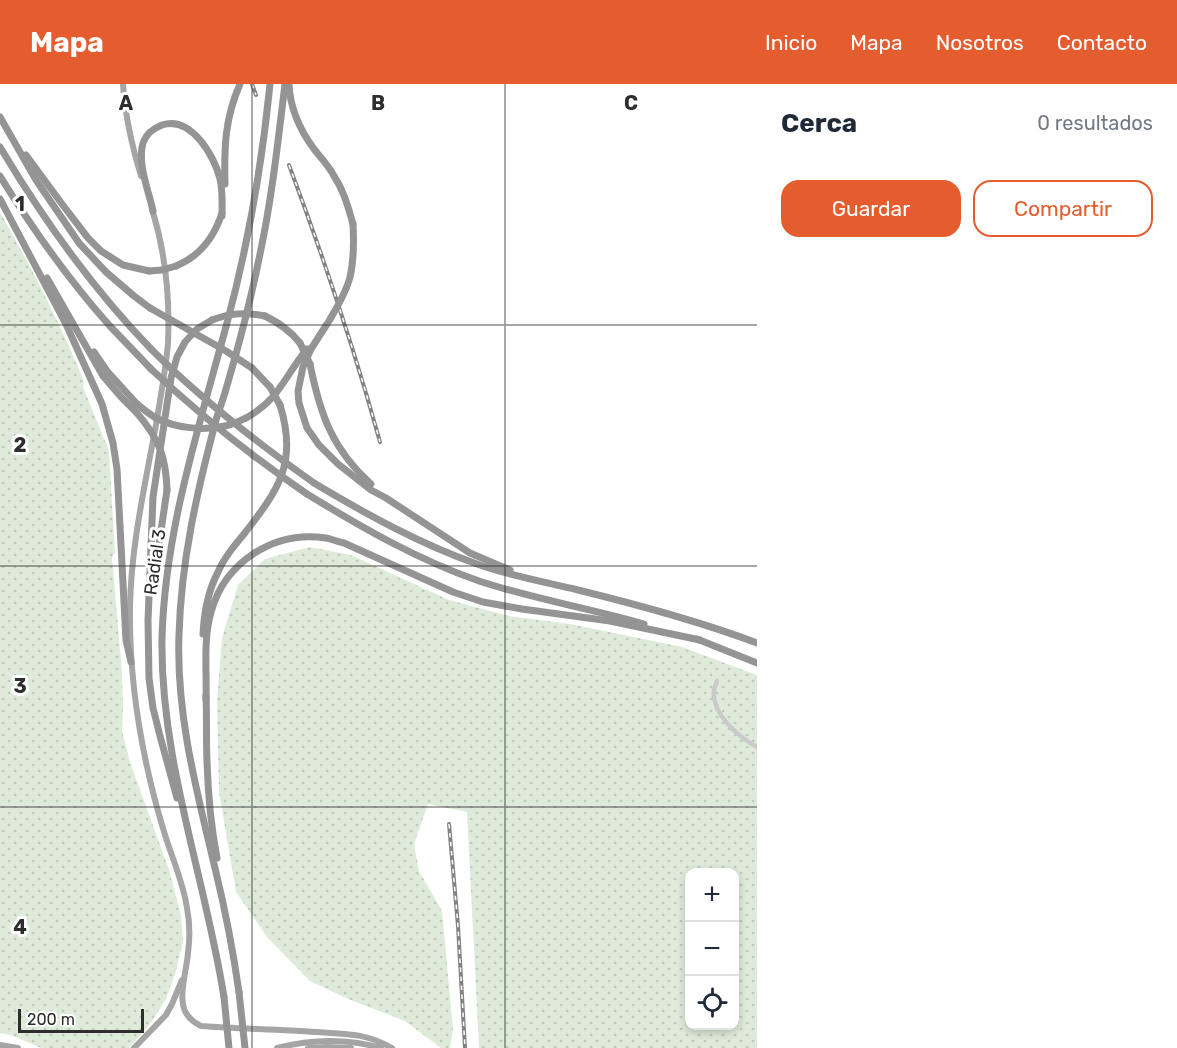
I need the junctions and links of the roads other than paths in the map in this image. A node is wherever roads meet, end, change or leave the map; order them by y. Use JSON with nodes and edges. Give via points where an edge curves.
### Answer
{"nodes":[{"id":1,"x":123,"y":84,"type":"edge"},
{"id":2,"x":240,"y":84,"type":"edge"},
{"id":3,"x":270,"y":84,"type":"edge"},
{"id":4,"x":285,"y":84,"type":"edge"},
{"id":5,"x":289,"y":84,"type":"edge"},
{"id":6,"x":0,"y":116,"type":"edge"},
{"id":7,"x":0,"y":147,"type":"edge"},
{"id":8,"x":0,"y":176,"type":"edge"},
{"id":9,"x":0,"y":198,"type":"edge"},
{"id":10,"x":153,"y":211,"type":"junction"},
{"id":11,"x":222,"y":216,"type":"junction"},
{"id":12,"x":72,"y":321,"type":"junction"},
{"id":13,"x":328,"y":322,"type":"junction"},
{"id":14,"x":386,"y":498,"type":"junction"},
{"id":15,"x":525,"y":578,"type":"junction"},
{"id":16,"x":700,"y":640,"type":"junction"},
{"id":17,"x":757,"y":643,"type":"edge"},
{"id":18,"x":131,"y":662,"type":"junction"},
{"id":19,"x":757,"y":663,"type":"edge"},
{"id":20,"x":717,"y":681,"type":"dead end"},
{"id":21,"x":206,"y":700,"type":"junction"},
{"id":22,"x":160,"y":736,"type":"junction"},
{"id":23,"x":757,"y":747,"type":"edge"},
{"id":24,"x":197,"y":867,"type":"junction"},
{"id":25,"x":234,"y":958,"type":"junction"},
{"id":26,"x":186,"y":968,"type":"junction"},
{"id":27,"x":0,"y":1045,"type":"edge"},
{"id":28,"x":18,"y":1048,"type":"edge"},
{"id":29,"x":136,"y":1048,"type":"edge"},
{"id":30,"x":229,"y":1048,"type":"edge"},
{"id":31,"x":245,"y":1048,"type":"edge"},
{"id":32,"x":277,"y":1048,"type":"edge"},
{"id":33,"x":308,"y":1048,"type":"edge"},
{"id":34,"x":351,"y":1048,"type":"edge"},
{"id":35,"x":381,"y":1048,"type":"edge"},
{"id":36,"x":392,"y":1048,"type":"edge"}],
"edges":[{"from":1,"to":10,"type":"main road","via":[[133,151]]},
{"from":2,"to":11,"type":"highway","via":[[226,131]]},
{"from":3,"to":24,"type":"highway","name":"Radial 3","via":[[245,250],[168,561],[162,665],[168,729]]},
{"from":4,"to":25,"type":"highway","name":"Radial 3","via":[[260,254],[190,531],[180,608],[179,664],[185,732]]},
{"from":5,"to":13,"type":"highway","bridge":true,"via":[[297,120],[333,173],[353,224],[349,279]]},
{"from":6,"to":11,"type":"highway","bridge":true,"via":[[94,244],[115,261],[149,271],[176,266],[194,257],[208,243]]},
{"from":6,"to":21,"type":"highway","bridge":true,"via":[[40,187],[105,272],[150,308],[252,368],[280,405],[288,443],[281,477],[266,506],[226,557],[207,600],[203,630]]},
{"from":7,"to":15,"type":"highway","bridge":true,"via":[[85,274],[151,349],[218,411],[314,483],[348,503],[432,546]]},
{"from":8,"to":16,"type":"highway","bridge":true,"via":[[62,268],[151,369],[228,437],[307,494],[419,556],[477,580]]},
{"from":9,"to":12,"type":"highway"},
{"from":9,"to":18,"type":"highway","via":[[66,324],[102,404],[117,469],[126,640]]},
{"from":10,"to":11,"type":"highway","via":[[142,163],[143,144],[154,129],[174,124],[194,133],[212,158],[220,178]]},
{"from":10,"to":18,"type":"main road","via":[[166,280],[168,342],[134,554]]},
{"from":12,"to":13,"type":"highway","bridge":true,"via":[[137,404],[162,421],[191,428],[226,426],[256,412],[272,399]]},
{"from":12,"to":22,"type":"highway","bridge":true,"via":[[103,376],[156,438],[167,469],[168,490],[153,576],[150,621],[151,678]]},
{"from":13,"to":14,"type":"highway","via":[[303,367],[298,391],[302,415],[319,445],[338,464]]},
{"from":14,"to":15,"type":"highway","via":[[470,553]]},
{"from":14,"to":22,"type":"highway","bridge":true,"via":[[358,472],[335,442],[317,399],[310,364],[292,333],[265,316],[242,313],[226,315],[197,329],[177,357],[171,378],[154,487],[148,650],[151,694]]},
{"from":15,"to":17,"type":"highway","via":[[672,614]]},
{"from":16,"to":19,"type":"highway"},
{"from":16,"to":21,"type":"highway","via":[[610,621],[483,602],[344,543],[305,537],[255,552],[222,585],[206,640]]},
{"from":18,"to":26,"type":"main road","via":[[145,760],[187,908]]},
{"from":20,"to":23,"type":"street","via":[[714,692],[724,720]]},
{"from":21,"to":25,"type":"highway","via":[[209,803]]},
{"from":22,"to":24,"type":"highway"},
{"from":24,"to":30,"type":"highway","name":"Radial 3","bridge":true,"via":[[218,958]]},
{"from":25,"to":31,"type":"highway","name":"Radial 3","bridge":true},
{"from":26,"to":29,"type":"main road","via":[[166,1015]]},
{"from":26,"to":36,"type":"main road","via":[[184,1010],[197,1024],[356,1035]]},
{"from":27,"to":28,"type":"main road"},
{"from":32,"to":35,"type":"main road","via":[[328,1040]]},
{"from":33,"to":34,"type":"main road"}]}
